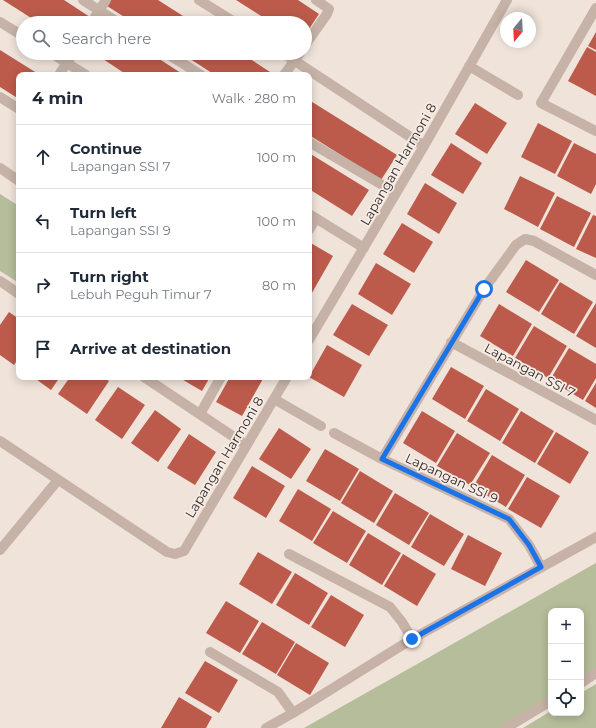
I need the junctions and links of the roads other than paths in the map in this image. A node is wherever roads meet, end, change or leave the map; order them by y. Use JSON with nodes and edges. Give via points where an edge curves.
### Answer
{"nodes":[{"id":1,"x":83,"y":0,"type":"edge"},
{"id":2,"x":106,"y":0,"type":"edge"},
{"id":3,"x":199,"y":0,"type":"edge"},
{"id":4,"x":316,"y":0,"type":"edge"},
{"id":5,"x":507,"y":0,"type":"edge"},
{"id":6,"x":596,"y":8,"type":"edge"},
{"id":7,"x":99,"y":10,"type":"junction"},
{"id":8,"x":95,"y":16,"type":"edge"},
{"id":9,"x":108,"y":16,"type":"edge"},
{"id":10,"x":225,"y":16,"type":"edge"},
{"id":11,"x":0,"y":22,"type":"edge"},
{"id":12,"x":16,"y":32,"type":"edge"},
{"id":13,"x":312,"y":35,"type":"edge"},
{"id":14,"x":62,"y":60,"type":"edge"},
{"id":15,"x":69,"y":60,"type":"edge"},
{"id":16,"x":177,"y":60,"type":"edge"},
{"id":17,"x":295,"y":60,"type":"edge"},
{"id":18,"x":301,"y":60,"type":"edge"},
{"id":19,"x":67,"y":63,"type":"junction"},
{"id":20,"x":469,"y":66,"type":"junction"},
{"id":21,"x":61,"y":72,"type":"edge"},
{"id":22,"x":81,"y":72,"type":"edge"},
{"id":23,"x":196,"y":72,"type":"edge"},
{"id":24,"x":286,"y":72,"type":"edge"},
{"id":25,"x":518,"y":95,"type":"dead end"},
{"id":26,"x":0,"y":97,"type":"edge"},
{"id":27,"x":16,"y":107,"type":"edge"},
{"id":28,"x":596,"y":131,"type":"edge"},
{"id":29,"x":312,"y":144,"type":"edge"},
{"id":30,"x":424,"y":146,"type":"junction"},
{"id":31,"x":0,"y":168,"type":"edge"},
{"id":32,"x":16,"y":179,"type":"edge"},
{"id":33,"x":396,"y":193,"type":"junction"},
{"id":34,"x":313,"y":216,"type":"edge"},
{"id":35,"x":364,"y":248,"type":"junction"},
{"id":36,"x":596,"y":275,"type":"edge"},
{"id":37,"x":0,"y":281,"type":"edge"},
{"id":38,"x":16,"y":292,"type":"edge"},
{"id":39,"x":312,"y":335,"type":"edge"},
{"id":40,"x":451,"y":342,"type":"junction"},
{"id":41,"x":151,"y":380,"type":"edge"},
{"id":42,"x":219,"y":380,"type":"edge"},
{"id":43,"x":285,"y":380,"type":"edge"},
{"id":44,"x":274,"y":399,"type":"junction"},
{"id":45,"x":200,"y":414,"type":"junction"},
{"id":46,"x":596,"y":420,"type":"edge"},
{"id":47,"x":321,"y":426,"type":"dead end"},
{"id":48,"x":334,"y":433,"type":"dead end"},
{"id":49,"x":0,"y":441,"type":"edge"},
{"id":50,"x":246,"y":445,"type":"junction"},
{"id":51,"x":382,"y":459,"type":"junction"},
{"id":52,"x":58,"y":480,"type":"junction"},
{"id":53,"x":596,"y":537,"type":"edge"},
{"id":54,"x":0,"y":550,"type":"edge"},
{"id":55,"x":289,"y":554,"type":"dead end"},
{"id":56,"x":541,"y":567,"type":"junction"},
{"id":57,"x":412,"y":639,"type":"junction"},
{"id":58,"x":210,"y":652,"type":"dead end"},
{"id":59,"x":596,"y":673,"type":"edge"},
{"id":60,"x":584,"y":680,"type":"edge"},
{"id":61,"x":548,"y":703,"type":"edge"},
{"id":62,"x":293,"y":713,"type":"junction"},
{"id":63,"x":266,"y":728,"type":"edge"},
{"id":64,"x":506,"y":728,"type":"edge"}],
"edges":[{"from":1,"to":7,"type":"street"},
{"from":2,"to":7,"type":"street"},
{"from":3,"to":10,"type":"street"},
{"from":4,"to":13,"type":"street","via":[[329,9]]},
{"from":5,"to":20,"type":"street","name":"Lapangan Harmoni 8"},
{"from":6,"to":28,"type":"street","via":[[541,103]]},
{"from":7,"to":8,"type":"street"},
{"from":7,"to":9,"type":"street"},
{"from":11,"to":12,"type":"street"},
{"from":14,"to":19,"type":"street"},
{"from":15,"to":19,"type":"street"},
{"from":16,"to":23,"type":"street"},
{"from":17,"to":24,"type":"street"},
{"from":18,"to":30,"type":"street"},
{"from":19,"to":21,"type":"street"},
{"from":19,"to":22,"type":"street"},
{"from":20,"to":25,"type":"street"},
{"from":20,"to":30,"type":"street","name":"Lapangan Harmoni 8"},
{"from":26,"to":27,"type":"street"},
{"from":29,"to":33,"type":"street"},
{"from":30,"to":33,"type":"street","name":"Lapangan Harmoni 8"},
{"from":31,"to":32,"type":"street"},
{"from":33,"to":35,"type":"street","name":"Lapangan Harmoni 8"},
{"from":34,"to":35,"type":"street"},
{"from":35,"to":39,"type":"street","name":"Lapangan Harmoni 8"},
{"from":36,"to":40,"type":"street","via":[[534,241],[525,239],[516,245],[484,289]]},
{"from":37,"to":38,"type":"street"},
{"from":40,"to":46,"type":"street","name":"Lapangan SSI 7"},
{"from":40,"to":51,"type":"street"},
{"from":41,"to":45,"type":"street"},
{"from":42,"to":45,"type":"street"},
{"from":43,"to":44,"type":"street","name":"Lapangan Harmoni 8"},
{"from":44,"to":47,"type":"street"},
{"from":44,"to":50,"type":"street","name":"Lapangan Harmoni 8"},
{"from":45,"to":50,"type":"street"},
{"from":48,"to":51,"type":"street","name":"Lapangan SSI 9"},
{"from":49,"to":52,"type":"street"},
{"from":50,"to":52,"type":"street","name":"Lapangan Harmoni 8","via":[[184,551],[175,554],[167,552]]},
{"from":51,"to":56,"type":"street","name":"Lapangan SSI 9","via":[[509,519],[529,545]]},
{"from":52,"to":54,"type":"street"},
{"from":53,"to":56,"type":"street"},
{"from":55,"to":57,"type":"street","via":[[390,607]]},
{"from":56,"to":57,"type":"street"},
{"from":57,"to":62,"type":"street"},
{"from":58,"to":62,"type":"street","via":[[278,692]]},
{"from":59,"to":60,"type":"street"},
{"from":61,"to":64,"type":"street"},
{"from":62,"to":63,"type":"street"}]}
